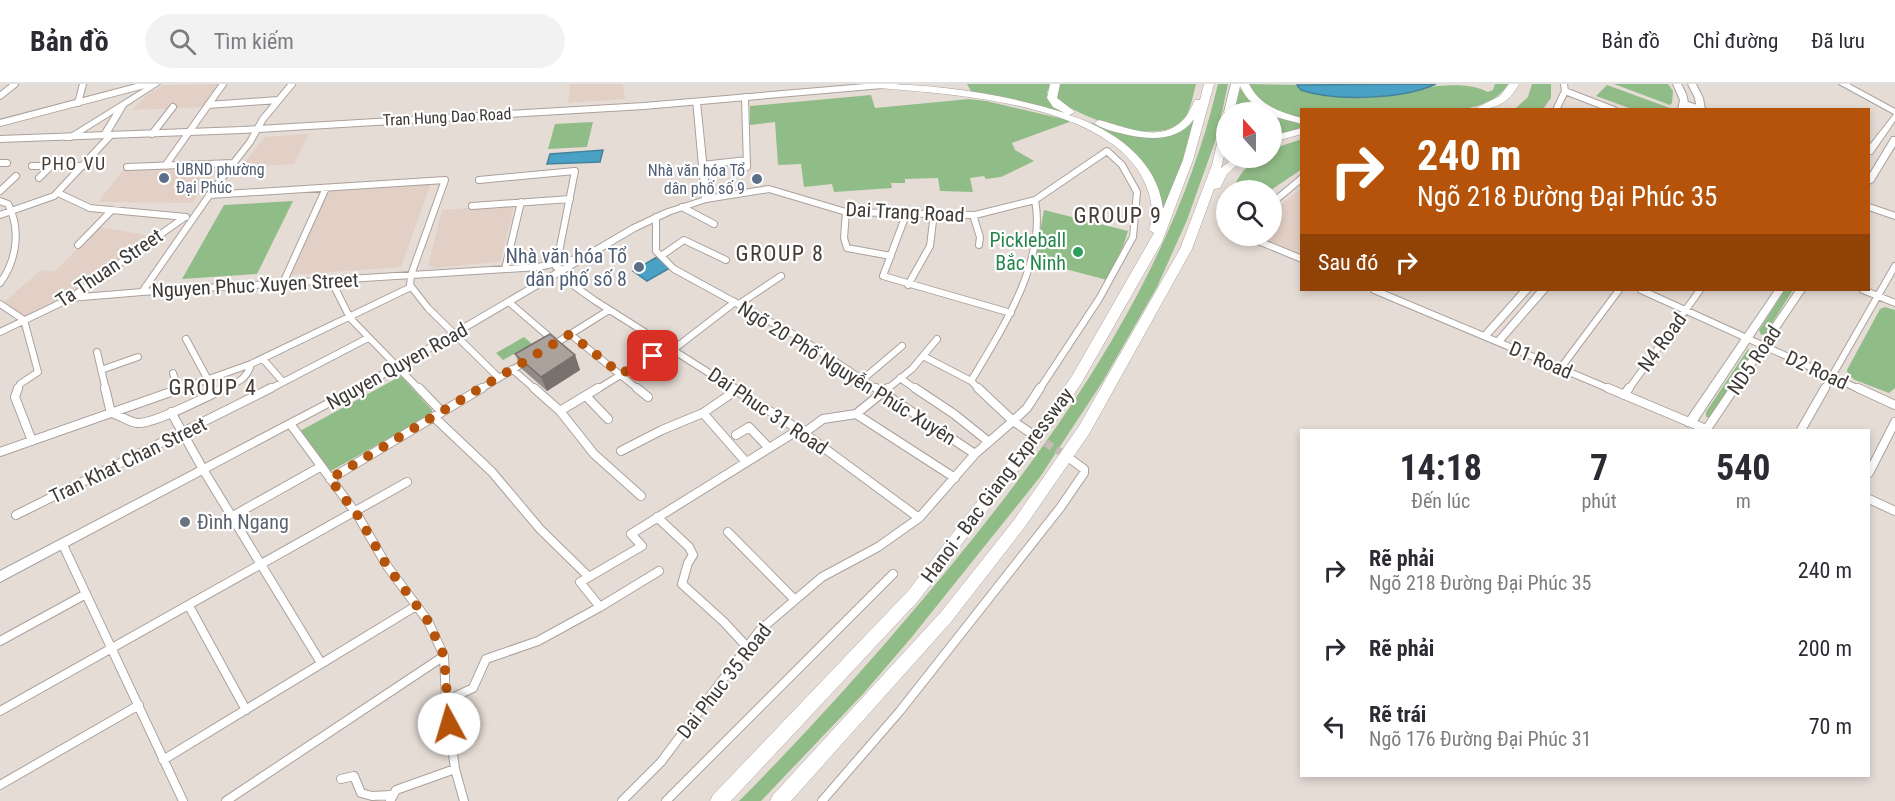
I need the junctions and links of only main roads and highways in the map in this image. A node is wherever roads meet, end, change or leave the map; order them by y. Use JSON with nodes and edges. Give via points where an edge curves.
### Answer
{"nodes":[{"id":1,"x":894,"y":84,"type":"edge"},
{"id":2,"x":1056,"y":84,"type":"edge"},
{"id":3,"x":1208,"y":84,"type":"edge"},
{"id":4,"x":1236,"y":84,"type":"edge"},
{"id":5,"x":1244,"y":84,"type":"edge"},
{"id":6,"x":1514,"y":84,"type":"edge"},
{"id":7,"x":1522,"y":84,"type":"edge"},
{"id":8,"x":878,"y":85,"type":"edge"},
{"id":9,"x":1232,"y":102,"type":"edge"},
{"id":10,"x":1255,"y":102,"type":"edge"},
{"id":11,"x":1482,"y":108,"type":"edge"},
{"id":12,"x":1498,"y":108,"type":"edge"},
{"id":13,"x":1282,"y":116,"type":"edge"},
{"id":14,"x":1300,"y":120,"type":"edge"},
{"id":15,"x":1300,"y":132,"type":"edge"},
{"id":16,"x":1282,"y":136,"type":"edge"},
{"id":17,"x":0,"y":139,"type":"edge"},
{"id":18,"x":1216,"y":168,"type":"edge"},
{"id":19,"x":1230,"y":168,"type":"edge"},
{"id":20,"x":1169,"y":281,"type":"junction"},
{"id":21,"x":1132,"y":284,"type":"junction"},
{"id":22,"x":719,"y":801,"type":"edge"},
{"id":23,"x":779,"y":801,"type":"edge"}],
"edges":[{"from":1,"to":8,"type":"main road","name":"Tran Hung Dao Road"},
{"from":2,"to":3,"type":"highway","via":[[1052,99],[1062,109],[1132,134],[1151,135],[1184,125]]},
{"from":3,"to":21,"type":"highway","name":"Hanoi - Bac Giang Expressway","via":[[1188,160],[1156,242]]},
{"from":4,"to":9,"type":"highway"},
{"from":5,"to":10,"type":"highway"},
{"from":6,"to":11,"type":"highway","via":[[1501,101]]},
{"from":7,"to":12,"type":"highway","via":[[1515,97]]},
{"from":8,"to":17,"type":"main road","name":"Tran Hung Dao Road","via":[[696,102],[188,133]]},
{"from":8,"to":21,"type":"highway","via":[[965,94],[1035,108],[1066,116],[1128,148],[1150,175],[1158,214]]},
{"from":13,"to":14,"type":"highway"},
{"from":15,"to":16,"type":"highway"},
{"from":18,"to":20,"type":"highway","name":"Hanoi - Bac Giang Expressway","via":[[1186,249]]},
{"from":19,"to":20,"type":"highway","via":[[1220,178],[1191,249]]},
{"from":20,"to":23,"type":"highway","name":"Hanoi - Bac Giang Expressway","via":[[1084,430],[1019,524],[946,617]]},
{"from":21,"to":22,"type":"highway","name":"Hanoi - Bac Giang Expressway","via":[[1077,378],[1031,446],[913,596]]}]}
